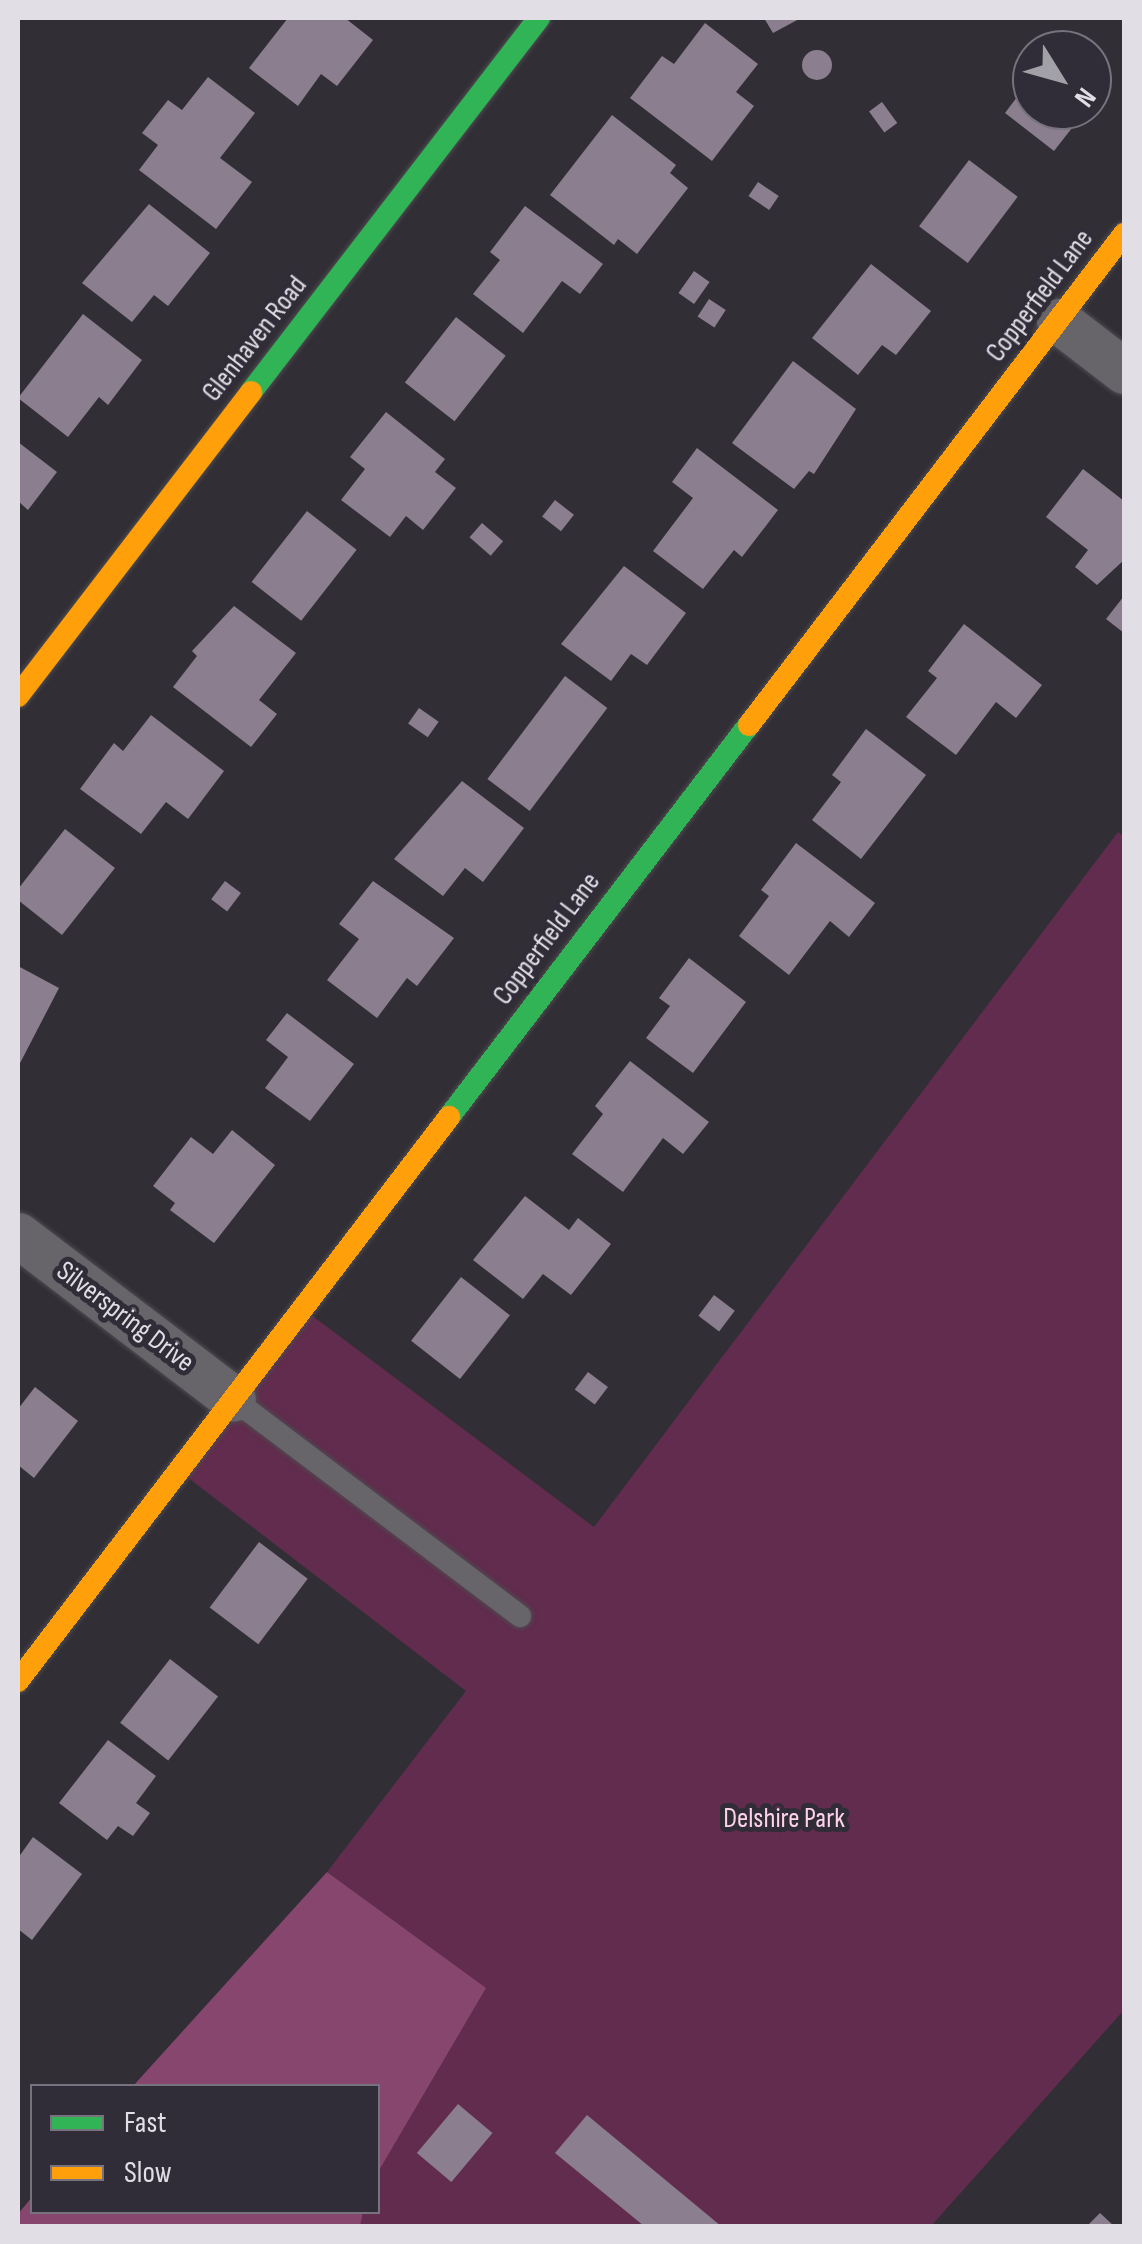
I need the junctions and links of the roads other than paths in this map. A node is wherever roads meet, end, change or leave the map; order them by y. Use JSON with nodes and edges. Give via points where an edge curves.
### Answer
{"nodes":[{"id":1,"x":539,"y":18,"type":"edge"},
{"id":2,"x":1124,"y":234,"type":"edge"},
{"id":3,"x":1059,"y":321,"type":"junction"},
{"id":4,"x":1124,"y":371,"type":"edge"},
{"id":5,"x":18,"y":696,"type":"edge"},
{"id":6,"x":18,"y":1235,"type":"edge"},
{"id":7,"x":233,"y":1399,"type":"junction"},
{"id":8,"x":520,"y":1616,"type":"dead end"},
{"id":9,"x":18,"y":1681,"type":"edge"}],
"edges":[{"from":1,"to":5,"type":"street","name":"Glenhaven Road"},
{"from":2,"to":3,"type":"street","name":"Copperfield Lane"},
{"from":3,"to":4,"type":"street"},
{"from":3,"to":7,"type":"street","name":"Copperfield Lane"},
{"from":6,"to":7,"type":"street","name":"Silverspring Drive"},
{"from":7,"to":8,"type":"lane"},
{"from":7,"to":9,"type":"street","name":"Copperfield Lane"}]}
